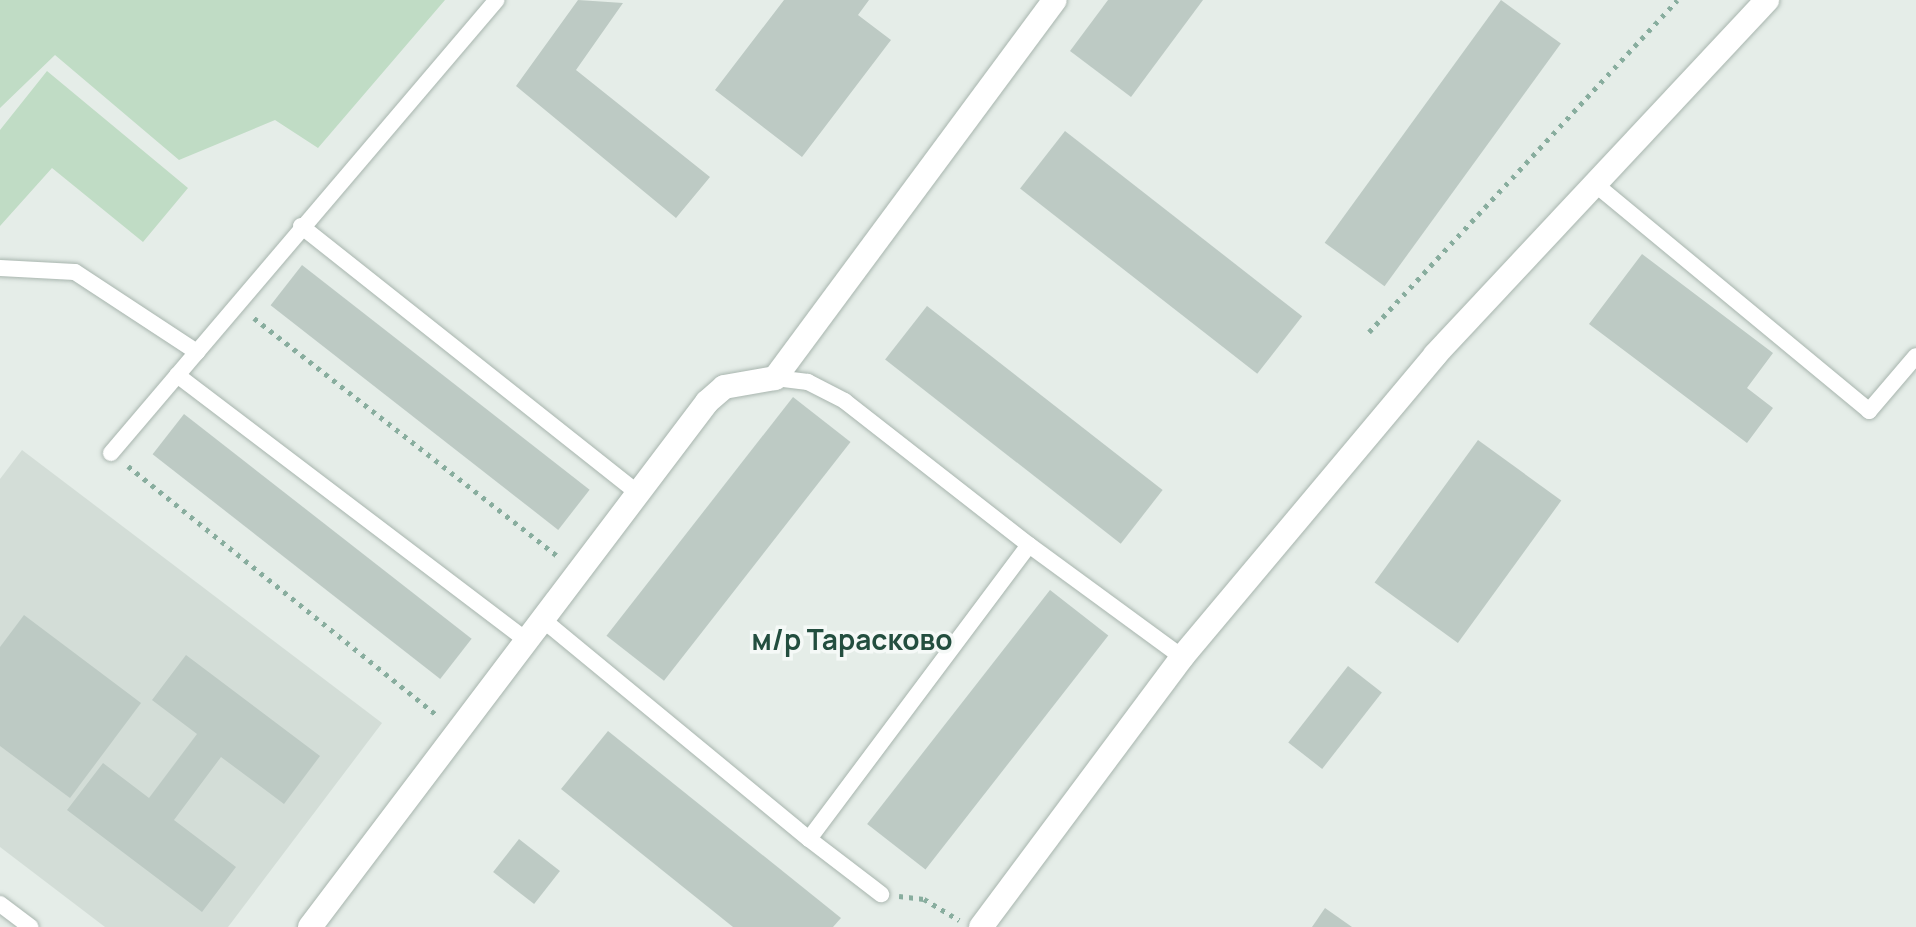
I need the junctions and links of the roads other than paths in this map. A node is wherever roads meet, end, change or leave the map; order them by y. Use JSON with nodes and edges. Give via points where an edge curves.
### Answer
{"nodes":[{"id":1,"x":497,"y":0,"type":"edge"},
{"id":2,"x":1055,"y":0,"type":"edge"},
{"id":3,"x":1767,"y":0,"type":"edge"},
{"id":4,"x":1595,"y":184,"type":"junction"},
{"id":5,"x":301,"y":226,"type":"junction"},
{"id":6,"x":0,"y":268,"type":"edge"},
{"id":7,"x":197,"y":352,"type":"junction"},
{"id":8,"x":1916,"y":356,"type":"edge"},
{"id":9,"x":177,"y":375,"type":"junction"},
{"id":10,"x":775,"y":378,"type":"junction"},
{"id":11,"x":111,"y":453,"type":"road end"},
{"id":12,"x":637,"y":492,"type":"junction"},
{"id":13,"x":1029,"y":545,"type":"junction"},
{"id":14,"x":542,"y":619,"type":"junction"},
{"id":15,"x":526,"y":640,"type":"junction"},
{"id":16,"x":1182,"y":657,"type":"junction"},
{"id":17,"x":809,"y":839,"type":"junction"},
{"id":18,"x":881,"y":894,"type":"road end"},
{"id":19,"x":0,"y":904,"type":"edge"},
{"id":20,"x":318,"y":924,"type":"edge"},
{"id":21,"x":30,"y":927,"type":"edge"},
{"id":22,"x":981,"y":927,"type":"edge"}],
"edges":[{"from":1,"to":5,"type":"lane"},
{"from":2,"to":10,"type":"street"},
{"from":3,"to":4,"type":"street"},
{"from":4,"to":8,"type":"lane","via":[[1869,411]]},
{"from":4,"to":16,"type":"street","via":[[1435,355]]},
{"from":5,"to":7,"type":"lane"},
{"from":5,"to":12,"type":"lane"},
{"from":6,"to":7,"type":"lane","via":[[75,272]]},
{"from":7,"to":9,"type":"lane"},
{"from":9,"to":11,"type":"lane"},
{"from":9,"to":15,"type":"lane"},
{"from":10,"to":12,"type":"street","via":[[724,387]]},
{"from":10,"to":13,"type":"lane","via":[[808,382],[845,401]]},
{"from":12,"to":14,"type":"street"},
{"from":13,"to":16,"type":"lane"},
{"from":13,"to":17,"type":"lane"},
{"from":14,"to":15,"type":"street"},
{"from":14,"to":17,"type":"lane"},
{"from":15,"to":20,"type":"street"},
{"from":16,"to":22,"type":"street"},
{"from":17,"to":18,"type":"lane"},
{"from":19,"to":21,"type":"lane"}]}
